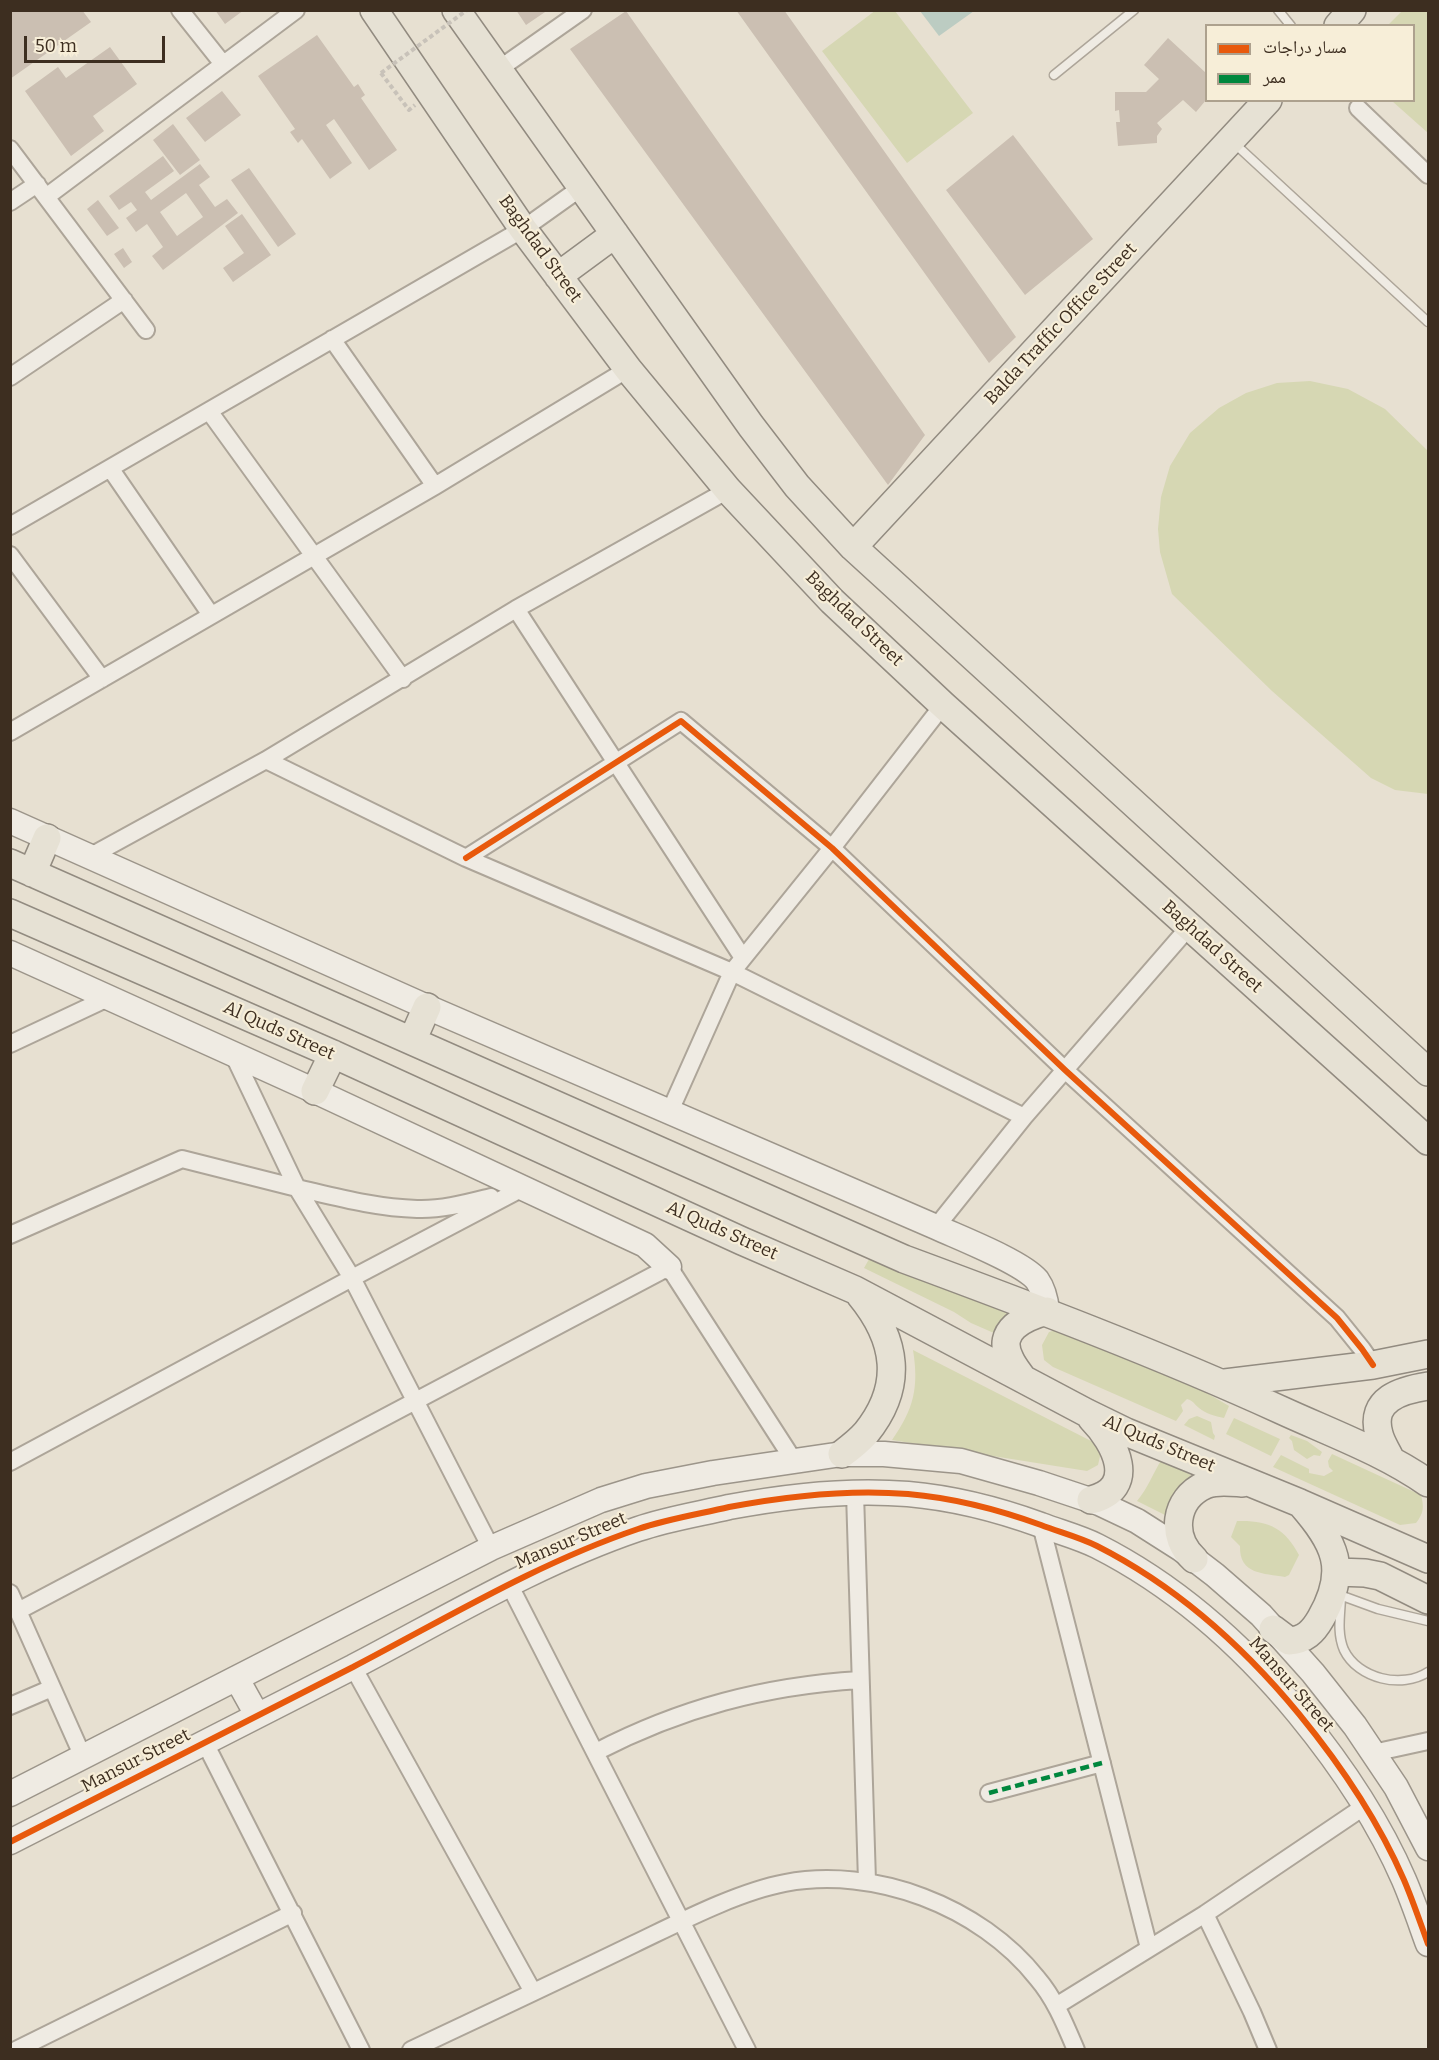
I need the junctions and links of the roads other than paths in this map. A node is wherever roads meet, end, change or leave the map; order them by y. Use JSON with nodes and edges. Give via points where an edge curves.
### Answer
{"nodes":[{"id":1,"x":180,"y":10,"type":"edge"},
{"id":2,"x":296,"y":10,"type":"edge"},
{"id":3,"x":374,"y":10,"type":"edge"},
{"id":4,"x":456,"y":10,"type":"edge"},
{"id":5,"x":583,"y":10,"type":"edge"},
{"id":6,"x":1134,"y":10,"type":"edge"},
{"id":7,"x":1278,"y":10,"type":"edge"},
{"id":8,"x":1352,"y":10,"type":"edge"},
{"id":9,"x":1289,"y":24,"type":"edge"},
{"id":10,"x":1340,"y":24,"type":"edge"},
{"id":11,"x":224,"y":64,"type":"junction"},
{"id":12,"x":498,"y":69,"type":"junction"},
{"id":13,"x":1054,"y":75,"type":"dead end"},
{"id":14,"x":1266,"y":102,"type":"edge"},
{"id":15,"x":1358,"y":108,"type":"dead end"},
{"id":16,"x":1231,"y":141,"type":"junction"},
{"id":17,"x":10,"y":149,"type":"edge"},
{"id":18,"x":1428,"y":175,"type":"edge"},
{"id":19,"x":582,"y":187,"type":"junction"},
{"id":20,"x":41,"y":190,"type":"junction"},
{"id":21,"x":10,"y":202,"type":"edge"},
{"id":22,"x":523,"y":229,"type":"junction"},
{"id":23,"x":615,"y":234,"type":"junction"},
{"id":24,"x":558,"y":276,"type":"junction"},
{"id":25,"x":124,"y":300,"type":"junction"},
{"id":26,"x":1428,"y":322,"type":"edge"},
{"id":27,"x":146,"y":330,"type":"dead end"},
{"id":28,"x":333,"y":339,"type":"junction"},
{"id":29,"x":628,"y":369,"type":"junction"},
{"id":30,"x":10,"y":377,"type":"edge"},
{"id":31,"x":209,"y":411,"type":"junction"},
{"id":32,"x":110,"y":468,"type":"junction"},
{"id":33,"x":435,"y":486,"type":"junction"},
{"id":34,"x":728,"y":490,"type":"junction"},
{"id":35,"x":10,"y":526,"type":"edge"},
{"id":36,"x":853,"y":547,"type":"junction"},
{"id":37,"x":10,"y":555,"type":"edge"},
{"id":38,"x":313,"y":556,"type":"junction"},
{"id":39,"x":516,"y":609,"type":"junction"},
{"id":40,"x":211,"y":615,"type":"junction"},
{"id":41,"x":102,"y":679,"type":"junction"},
{"id":42,"x":403,"y":679,"type":"junction"},
{"id":43,"x":943,"y":705,"type":"junction"},
{"id":44,"x":10,"y":732,"type":"edge"},
{"id":45,"x":266,"y":760,"type":"junction"},
{"id":46,"x":617,"y":763,"type":"junction"},
{"id":47,"x":10,"y":821,"type":"edge"},
{"id":48,"x":47,"y":838,"type":"junction"},
{"id":49,"x":832,"y":849,"type":"junction"},
{"id":50,"x":89,"y":857,"type":"junction"},
{"id":51,"x":466,"y":858,"type":"junction"},
{"id":52,"x":21,"y":868,"type":"edge"},
{"id":53,"x":10,"y":913,"type":"edge"},
{"id":54,"x":1189,"y":927,"type":"junction"},
{"id":55,"x":10,"y":953,"type":"edge"},
{"id":56,"x":742,"y":958,"type":"junction"},
{"id":57,"x":732,"y":972,"type":"junction"},
{"id":58,"x":110,"y":997,"type":"junction"},
{"id":59,"x":427,"y":1007,"type":"junction"},
{"id":60,"x":412,"y":1041,"type":"junction"},
{"id":61,"x":10,"y":1044,"type":"edge"},
{"id":62,"x":333,"y":1054,"type":"junction"},
{"id":63,"x":234,"y":1056,"type":"junction"},
{"id":64,"x":1065,"y":1070,"type":"junction"},
{"id":65,"x":1428,"y":1072,"type":"edge"},
{"id":66,"x":315,"y":1091,"type":"junction"},
{"id":67,"x":670,"y":1111,"type":"junction"},
{"id":68,"x":1024,"y":1117,"type":"junction"},
{"id":69,"x":1428,"y":1142,"type":"edge"},
{"id":70,"x":297,"y":1188,"type":"junction"},
{"id":71,"x":521,"y":1189,"type":"junction"},
{"id":72,"x":936,"y":1227,"type":"junction"},
{"id":73,"x":10,"y":1235,"type":"edge"},
{"id":74,"x":669,"y":1267,"type":"junction"},
{"id":75,"x":352,"y":1278,"type":"junction"},
{"id":76,"x":855,"y":1290,"type":"junction"},
{"id":77,"x":1047,"y":1311,"type":"junction"},
{"id":78,"x":1428,"y":1354,"type":"edge"},
{"id":79,"x":1373,"y":1365,"type":"junction"},
{"id":80,"x":1023,"y":1379,"type":"junction"},
{"id":81,"x":1222,"y":1383,"type":"junction"},
{"id":82,"x":1428,"y":1386,"type":"edge"},
{"id":83,"x":416,"y":1402,"type":"junction"},
{"id":84,"x":1087,"y":1413,"type":"junction"},
{"id":85,"x":842,"y":1454,"type":"junction"},
{"id":86,"x":1391,"y":1460,"type":"junction"},
{"id":87,"x":794,"y":1461,"type":"junction"},
{"id":88,"x":10,"y":1462,"type":"edge"},
{"id":89,"x":1251,"y":1483,"type":"junction"},
{"id":90,"x":1428,"y":1483,"type":"edge"},
{"id":91,"x":855,"y":1493,"type":"junction"},
{"id":92,"x":1092,"y":1500,"type":"junction"},
{"id":93,"x":1300,"y":1503,"type":"junction"},
{"id":94,"x":1041,"y":1525,"type":"junction"},
{"id":95,"x":491,"y":1548,"type":"junction"},
{"id":96,"x":1194,"y":1559,"type":"junction"},
{"id":97,"x":1428,"y":1559,"type":"edge"},
{"id":98,"x":509,"y":1584,"type":"junction"},
{"id":99,"x":1337,"y":1587,"type":"junction"},
{"id":100,"x":10,"y":1593,"type":"edge"},
{"id":101,"x":1428,"y":1600,"type":"edge"},
{"id":102,"x":18,"y":1611,"type":"junction"},
{"id":103,"x":1428,"y":1621,"type":"edge"},
{"id":104,"x":1273,"y":1629,"type":"junction"},
{"id":105,"x":353,"y":1667,"type":"junction"},
{"id":106,"x":1428,"y":1671,"type":"edge"},
{"id":107,"x":237,"y":1679,"type":"junction"},
{"id":108,"x":860,"y":1680,"type":"junction"},
{"id":109,"x":52,"y":1688,"type":"junction"},
{"id":110,"x":10,"y":1706,"type":"edge"},
{"id":111,"x":257,"y":1715,"type":"junction"},
{"id":112,"x":1428,"y":1741,"type":"edge"},
{"id":113,"x":205,"y":1743,"type":"junction"},
{"id":114,"x":596,"y":1752,"type":"junction"},
{"id":115,"x":1373,"y":1753,"type":"junction"},
{"id":116,"x":83,"y":1757,"type":"junction"},
{"id":117,"x":1102,"y":1763,"type":"junction"},
{"id":118,"x":989,"y":1793,"type":"dead end"},
{"id":119,"x":10,"y":1794,"type":"edge"},
{"id":120,"x":1365,"y":1806,"type":"junction"},
{"id":121,"x":10,"y":1842,"type":"edge"},
{"id":122,"x":1428,"y":1848,"type":"edge"},
{"id":123,"x":867,"y":1881,"type":"junction"},
{"id":124,"x":292,"y":1913,"type":"junction"},
{"id":125,"x":1205,"y":1914,"type":"junction"},
{"id":126,"x":682,"y":1922,"type":"junction"},
{"id":127,"x":1428,"y":1944,"type":"edge"},
{"id":128,"x":1149,"y":1948,"type":"junction"},
{"id":129,"x":533,"y":1992,"type":"junction"},
{"id":130,"x":1056,"y":2006,"type":"junction"},
{"id":131,"x":16,"y":2049,"type":"edge"},
{"id":132,"x":361,"y":2049,"type":"edge"},
{"id":133,"x":411,"y":2049,"type":"edge"},
{"id":134,"x":747,"y":2049,"type":"edge"},
{"id":135,"x":1076,"y":2049,"type":"edge"},
{"id":136,"x":1268,"y":2049,"type":"edge"}],
"edges":[{"from":1,"to":11,"type":"street"},
{"from":2,"to":11,"type":"street"},
{"from":3,"to":22,"type":"main road","name":"Baghdad Street"},
{"from":4,"to":12,"type":"main road"},
{"from":5,"to":12,"type":"street"},
{"from":6,"to":13,"type":"lane"},
{"from":7,"to":9,"type":"lane"},
{"from":8,"to":10,"type":"main road"},
{"from":11,"to":20,"type":"street"},
{"from":12,"to":19,"type":"main road"},
{"from":14,"to":16,"type":"main road","name":"Balda Traffic Office Street"},
{"from":15,"to":18,"type":"street"},
{"from":16,"to":26,"type":"lane"},
{"from":16,"to":36,"type":"main road","name":"Balda Traffic Office Street"},
{"from":17,"to":20,"type":"street"},
{"from":19,"to":22,"type":"street"},
{"from":19,"to":23,"type":"main road"},
{"from":20,"to":21,"type":"street"},
{"from":20,"to":25,"type":"street"},
{"from":22,"to":24,"type":"main road","name":"Baghdad Street"},
{"from":22,"to":28,"type":"street"},
{"from":23,"to":24,"type":"main road"},
{"from":23,"to":36,"type":"main road","via":[[751,426],[797,486]]},
{"from":24,"to":29,"type":"main road","name":"Baghdad Street"},
{"from":25,"to":27,"type":"street"},
{"from":25,"to":30,"type":"street"},
{"from":28,"to":31,"type":"street"},
{"from":28,"to":33,"type":"street"},
{"from":29,"to":33,"type":"street"},
{"from":29,"to":34,"type":"main road","name":"Baghdad Street"},
{"from":31,"to":32,"type":"street"},
{"from":31,"to":38,"type":"street"},
{"from":32,"to":35,"type":"street"},
{"from":32,"to":40,"type":"street"},
{"from":33,"to":38,"type":"street"},
{"from":34,"to":39,"type":"street"},
{"from":34,"to":43,"type":"main road","name":"Baghdad Street","via":[[832,601]]},
{"from":36,"to":65,"type":"main road"},
{"from":37,"to":41,"type":"street"},
{"from":38,"to":40,"type":"street"},
{"from":38,"to":42,"type":"street"},
{"from":39,"to":42,"type":"street"},
{"from":39,"to":46,"type":"street"},
{"from":40,"to":41,"type":"street"},
{"from":41,"to":44,"type":"street"},
{"from":42,"to":45,"type":"street"},
{"from":43,"to":49,"type":"street"},
{"from":43,"to":54,"type":"main road","name":"Baghdad Street"},
{"from":45,"to":50,"type":"street"},
{"from":45,"to":51,"type":"street"},
{"from":46,"to":49,"type":"street","via":[[681,722]]},
{"from":46,"to":51,"type":"street"},
{"from":46,"to":56,"type":"street"},
{"from":47,"to":48,"type":"street"},
{"from":48,"to":50,"type":"street"},
{"from":48,"to":52,"type":"main road"},
{"from":49,"to":56,"type":"street"},
{"from":49,"to":64,"type":"street"},
{"from":50,"to":59,"type":"street"},
{"from":51,"to":57,"type":"street"},
{"from":52,"to":60,"type":"main road"},
{"from":53,"to":62,"type":"main road","name":"Al Quds Street"},
{"from":54,"to":64,"type":"street"},
{"from":54,"to":69,"type":"main road","name":"Baghdad Street"},
{"from":55,"to":58,"type":"street"},
{"from":56,"to":57,"type":"street"},
{"from":57,"to":67,"type":"street"},
{"from":57,"to":68,"type":"street"},
{"from":58,"to":61,"type":"street"},
{"from":58,"to":63,"type":"street"},
{"from":59,"to":60,"type":"main road"},
{"from":59,"to":67,"type":"street"},
{"from":60,"to":77,"type":"main road","via":[[904,1259]]},
{"from":62,"to":66,"type":"main road"},
{"from":62,"to":76,"type":"main road","name":"Al Quds Street"},
{"from":63,"to":66,"type":"street"},
{"from":63,"to":70,"type":"street"},
{"from":64,"to":68,"type":"street"},
{"from":64,"to":79,"type":"street","via":[[1337,1318]]},
{"from":66,"to":71,"type":"street"},
{"from":67,"to":72,"type":"street"},
{"from":68,"to":72,"type":"street"},
{"from":70,"to":71,"type":"street","via":[[382,1206],[419,1209],[457,1206]]},
{"from":70,"to":73,"type":"street","via":[[182,1159]]},
{"from":70,"to":75,"type":"street"},
{"from":71,"to":74,"type":"street","via":[[645,1245]]},
{"from":71,"to":75,"type":"street"},
{"from":72,"to":77,"type":"street","via":[[1028,1272],[1042,1290]]},
{"from":74,"to":83,"type":"street"},
{"from":74,"to":87,"type":"street"},
{"from":75,"to":83,"type":"street"},
{"from":75,"to":88,"type":"street"},
{"from":76,"to":80,"type":"main road","name":"Al Quds Street"},
{"from":76,"to":85,"type":"main road","via":[[882,1328],[892,1365],[891,1383],[886,1401],[865,1434]]},
{"from":77,"to":80,"type":"main road","via":[[1031,1315],[1009,1332],[1008,1357]]},
{"from":77,"to":81,"type":"main road"},
{"from":78,"to":79,"type":"main road"},
{"from":79,"to":81,"type":"main road"},
{"from":80,"to":84,"type":"main road","name":"Al Quds Street"},
{"from":81,"to":86,"type":"main road"},
{"from":82,"to":86,"type":"main road","via":[[1385,1400],[1380,1409],[1379,1435]]},
{"from":83,"to":95,"type":"street"},
{"from":83,"to":102,"type":"street"},
{"from":84,"to":89,"type":"main road","name":"Al Quds Street"},
{"from":84,"to":92,"type":"main road","via":[[1110,1439],[1119,1469],[1108,1493]]},
{"from":85,"to":87,"type":"street","name":"Mansur Street"},
{"from":85,"to":92,"type":"street","name":"Mansur Street","via":[[961,1461]]},
{"from":86,"to":90,"type":"main road"},
{"from":87,"to":95,"type":"street","name":"Mansur Street","via":[[646,1486],[601,1500]]},
{"from":89,"to":93,"type":"main road","name":"Al Quds Street"},
{"from":89,"to":96,"type":"main road","via":[[1207,1484],[1186,1501],[1177,1526],[1186,1552]]},
{"from":91,"to":94,"type":"street","name":"Mansur Street","via":[[906,1493],[952,1500],[1000,1510]]},
{"from":91,"to":98,"type":"street","name":"Mansur Street","via":[[758,1502],[642,1528],[584,1549]]},
{"from":91,"to":108,"type":"street"},
{"from":92,"to":96,"type":"street","name":"Mansur Street","via":[[1137,1521]]},
{"from":93,"to":97,"type":"main road","name":"Al Quds Street"},
{"from":93,"to":99,"type":"main road","via":[[1325,1537],[1334,1558]]},
{"from":94,"to":117,"type":"street"},
{"from":94,"to":120,"type":"street","name":"Mansur Street","via":[[1096,1546],[1147,1575],[1229,1638],[1273,1682],[1322,1742]]},
{"from":95,"to":107,"type":"street","name":"Mansur Street"},
{"from":96,"to":104,"type":"street","name":"Mansur Street"},
{"from":98,"to":105,"type":"street","name":"Mansur Street"},
{"from":98,"to":114,"type":"street"},
{"from":99,"to":101,"type":"main road","via":[[1380,1576]]},
{"from":99,"to":103,"type":"lane","via":[[1378,1609]]},
{"from":99,"to":104,"type":"main road","via":[[1320,1621],[1307,1636],[1289,1641]]},
{"from":99,"to":106,"type":"lane","via":[[1340,1637],[1352,1661],[1375,1677],[1389,1680],[1406,1680]]},
{"from":100,"to":102,"type":"street"},
{"from":102,"to":109,"type":"street"},
{"from":104,"to":115,"type":"street","name":"Mansur Street","via":[[1313,1673]]},
{"from":105,"to":111,"type":"street","name":"Mansur Street"},
{"from":105,"to":129,"type":"street"},
{"from":107,"to":111,"type":"street"},
{"from":107,"to":116,"type":"street","name":"Mansur Street"},
{"from":108,"to":114,"type":"street","via":[[791,1687],[724,1701],[658,1723]]},
{"from":108,"to":123,"type":"street"},
{"from":109,"to":110,"type":"street"},
{"from":109,"to":116,"type":"street"},
{"from":111,"to":113,"type":"street","name":"Mansur Street"},
{"from":112,"to":115,"type":"street"},
{"from":113,"to":121,"type":"street","name":"Mansur Street"},
{"from":113,"to":124,"type":"street"},
{"from":114,"to":126,"type":"street"},
{"from":115,"to":122,"type":"street","name":"Mansur Street"},
{"from":116,"to":119,"type":"street","name":"Mansur Street"},
{"from":117,"to":118,"type":"street"},
{"from":117,"to":128,"type":"street"},
{"from":120,"to":125,"type":"street"},
{"from":120,"to":127,"type":"street","name":"Mansur Street","via":[[1404,1880]]},
{"from":123,"to":126,"type":"street","via":[[824,1878],[766,1887]]},
{"from":123,"to":130,"type":"street","via":[[936,1904],[981,1926],[1021,1960]]},
{"from":124,"to":131,"type":"street"},
{"from":124,"to":132,"type":"street"},
{"from":125,"to":128,"type":"street"},
{"from":125,"to":136,"type":"street"},
{"from":126,"to":129,"type":"street"},
{"from":126,"to":134,"type":"street"},
{"from":128,"to":130,"type":"street"},
{"from":129,"to":133,"type":"street"},
{"from":130,"to":135,"type":"street"}]}
